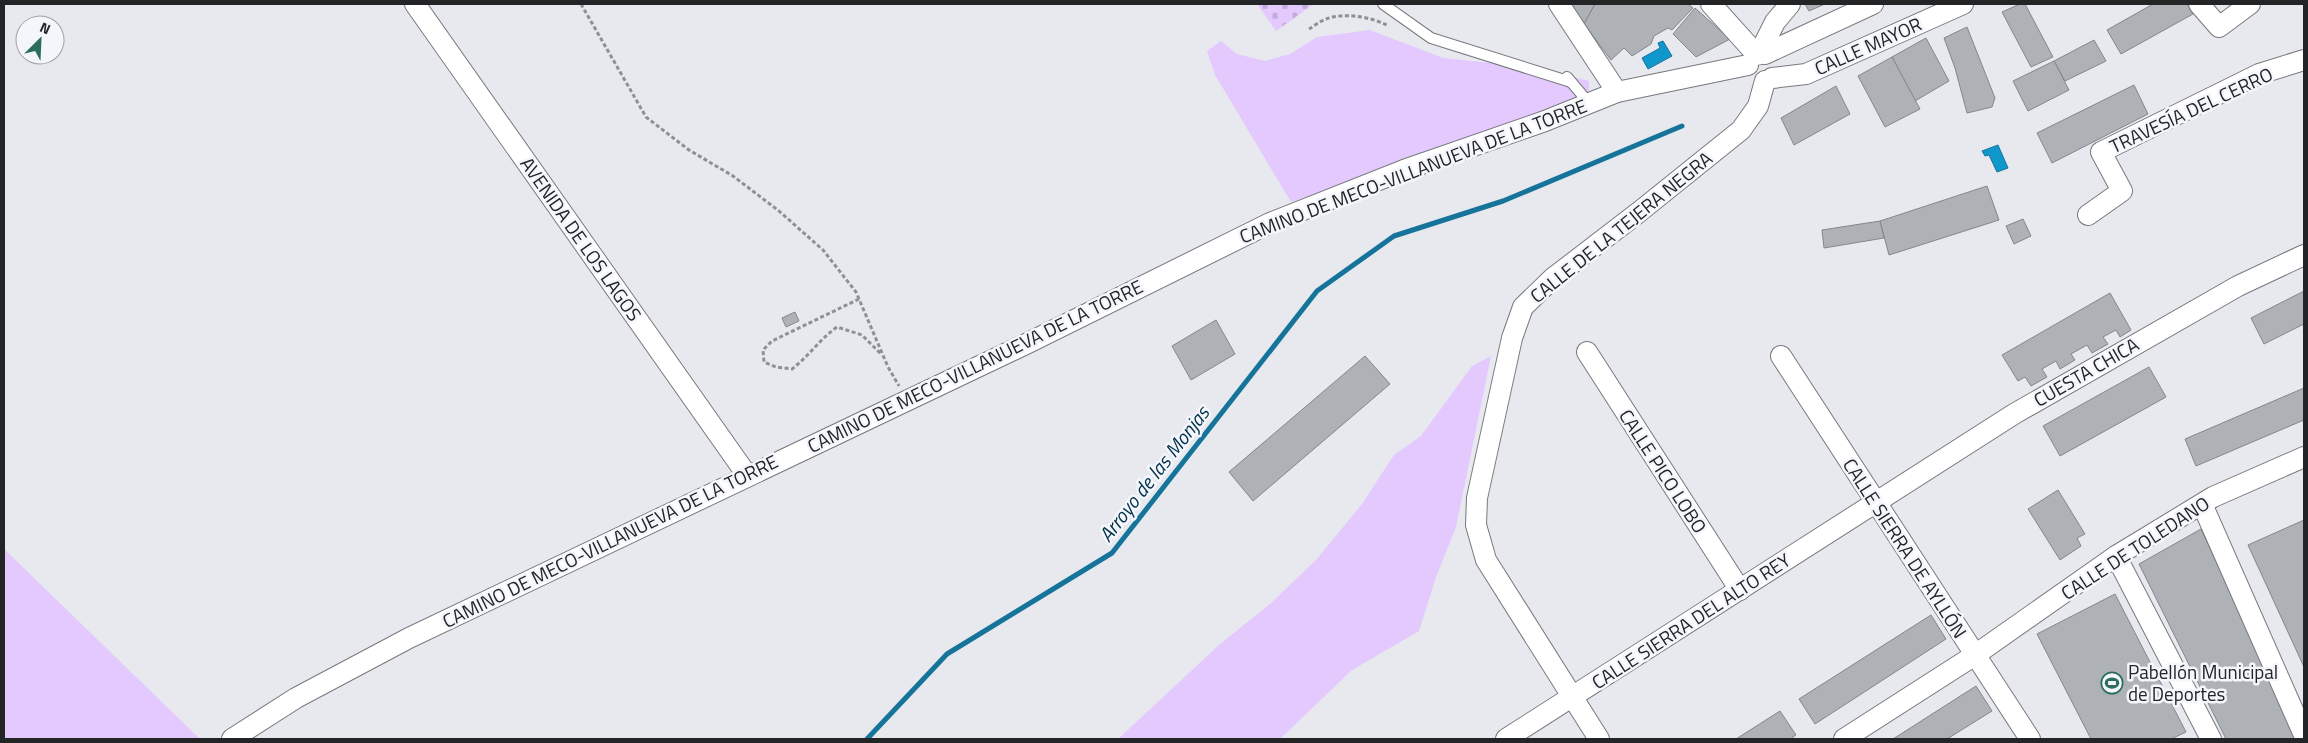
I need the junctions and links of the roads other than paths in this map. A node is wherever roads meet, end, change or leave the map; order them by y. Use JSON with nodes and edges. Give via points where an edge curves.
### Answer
{"nodes":[{"id":1,"x":415,"y":4,"type":"edge"},
{"id":2,"x":1383,"y":4,"type":"edge"},
{"id":3,"x":1559,"y":4,"type":"edge"},
{"id":4,"x":1711,"y":4,"type":"edge"},
{"id":5,"x":1790,"y":4,"type":"edge"},
{"id":6,"x":1873,"y":4,"type":"edge"},
{"id":7,"x":1961,"y":4,"type":"edge"},
{"id":8,"x":2199,"y":4,"type":"edge"},
{"id":9,"x":2250,"y":4,"type":"edge"},
{"id":10,"x":1757,"y":57,"type":"junction"},
{"id":11,"x":2304,"y":60,"type":"edge"},
{"id":12,"x":1564,"y":74,"type":"dead end"},
{"id":13,"x":1768,"y":80,"type":"junction"},
{"id":14,"x":1571,"y":82,"type":"junction"},
{"id":15,"x":1617,"y":92,"type":"junction"},
{"id":16,"x":1589,"y":103,"type":"junction"},
{"id":17,"x":2088,"y":215,"type":"dead end"},
{"id":18,"x":2304,"y":255,"type":"edge"},
{"id":19,"x":1587,"y":352,"type":"dead end"},
{"id":20,"x":1781,"y":356,"type":"dead end"},
{"id":21,"x":2304,"y":457,"type":"edge"},
{"id":22,"x":747,"y":475,"type":"junction"},
{"id":23,"x":1876,"y":503,"type":"junction"},
{"id":24,"x":2202,"y":504,"type":"junction"},
{"id":25,"x":2116,"y":556,"type":"junction"},
{"id":26,"x":1740,"y":590,"type":"junction"},
{"id":27,"x":1975,"y":655,"type":"junction"},
{"id":28,"x":1572,"y":696,"type":"junction"},
{"id":29,"x":2304,"y":735,"type":"edge"},
{"id":30,"x":232,"y":739,"type":"edge"},
{"id":31,"x":1506,"y":739,"type":"edge"},
{"id":32,"x":1599,"y":739,"type":"edge"},
{"id":33,"x":1844,"y":739,"type":"edge"},
{"id":34,"x":2030,"y":739,"type":"edge"},
{"id":35,"x":2211,"y":739,"type":"edge"}],
"edges":[{"from":1,"to":22,"type":"street","name":"AVENIDA DE LOS LAGOS"},
{"from":2,"to":14,"type":"lane","via":[[1431,38]]},
{"from":3,"to":15,"type":"street"},
{"from":4,"to":10,"type":"street"},
{"from":5,"to":10,"type":"street","via":[[1774,22]]},
{"from":6,"to":10,"type":"street","name":"CALLE MAYOR"},
{"from":7,"to":13,"type":"street","name":"CALLE MAYOR","via":[[1806,74]]},
{"from":8,"to":9,"type":"street","via":[[2219,27]]},
{"from":10,"to":13,"type":"street","via":[[1749,73],[1759,82]]},
{"from":10,"to":15,"type":"street","name":"CAMINO DE MECO-VILLANUEVA DE LA TORRE"},
{"from":11,"to":17,"type":"street","name":"TRAVESÍA DEL CERRO","via":[[2259,74],[2102,152],[2122,191]]},
{"from":12,"to":14,"type":"lane"},
{"from":13,"to":28,"type":"street","name":"CALLE DE LA TEJERA NEGRA","via":[[1758,106],[1740,130],[1553,278],[1523,307],[1512,338],[1477,498],[1476,525],[1486,560]]},
{"from":14,"to":16,"type":"lane"},
{"from":15,"to":16,"type":"street","name":"CAMINO DE MECO-VILLANUEVA DE LA TORRE"},
{"from":16,"to":22,"type":"street","name":"CAMINO DE MECO-VILLANUEVA DE LA TORRE","via":[[1270,223],[1028,343]]},
{"from":18,"to":23,"type":"street","name":"CUESTA CHICA","via":[[2238,286],[2149,335],[2014,414]]},
{"from":19,"to":26,"type":"street","name":"CALLE PICO LOBO"},
{"from":20,"to":23,"type":"street","name":"CALLE SIERRA DE AYLLÓN"},
{"from":21,"to":24,"type":"street","name":"CALLE DE TOLEDANO"},
{"from":22,"to":30,"type":"street","name":"CAMINO DE MECO-VILLANUEVA DE LA TORRE","via":[[409,638],[296,698]]},
{"from":23,"to":26,"type":"street","name":"CALLE SIERRA DEL ALTO REY"},
{"from":23,"to":27,"type":"street","name":"CALLE SIERRA DE AYLLÓN"},
{"from":24,"to":25,"type":"street","name":"CALLE DE TOLEDANO"},
{"from":24,"to":29,"type":"street"},
{"from":25,"to":27,"type":"street","name":"CALLE DE TOLEDANO"},
{"from":25,"to":35,"type":"street"},
{"from":26,"to":28,"type":"street","name":"CALLE SIERRA DEL ALTO REY"},
{"from":27,"to":33,"type":"street","name":"CALLE DE TOLEDANO"},
{"from":27,"to":34,"type":"street","name":"CALLE SIERRA DE AYLLÓN"},
{"from":28,"to":31,"type":"street","name":"CALLE SIERRA DEL ALTO REY"},
{"from":28,"to":32,"type":"street","name":"CALLE DE LA TEJERA NEGRA"}]}
